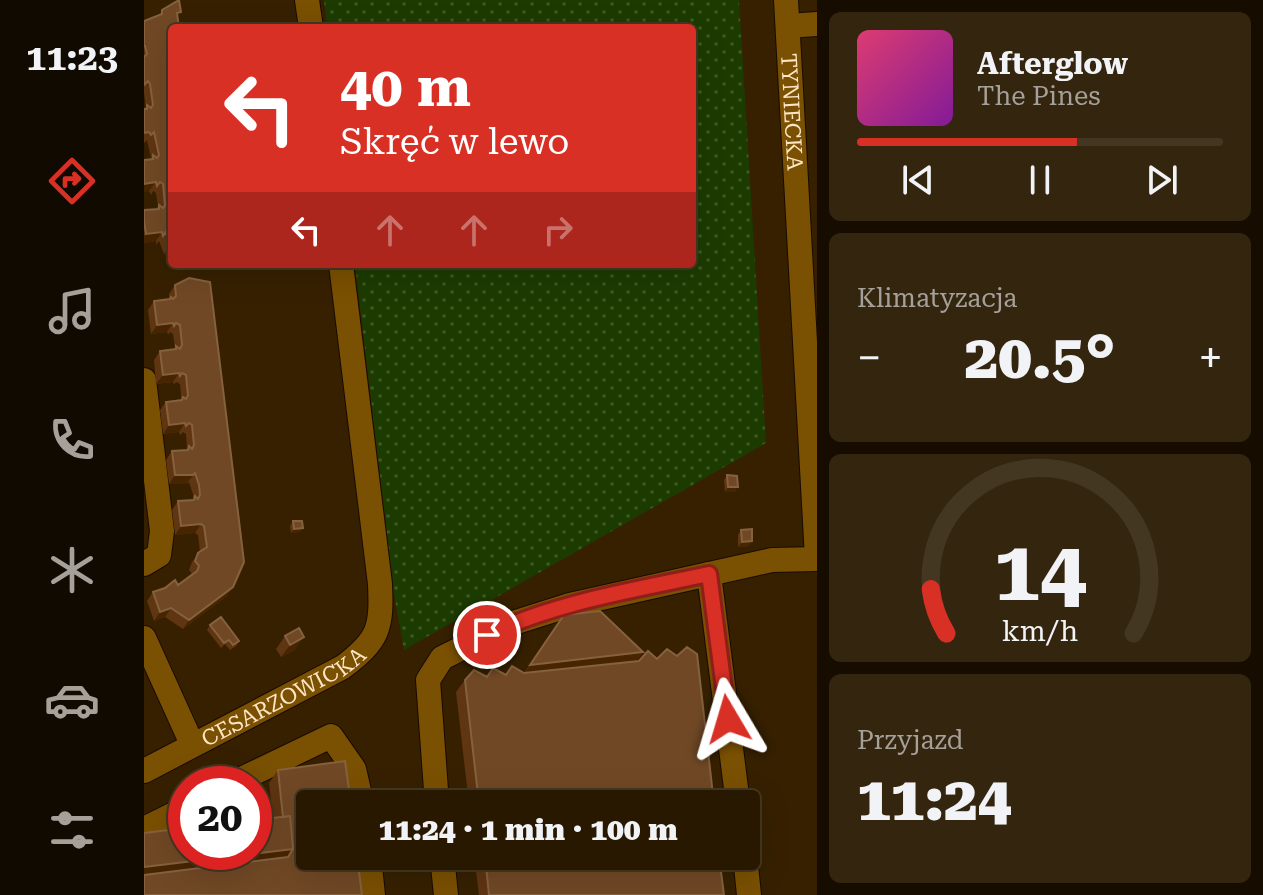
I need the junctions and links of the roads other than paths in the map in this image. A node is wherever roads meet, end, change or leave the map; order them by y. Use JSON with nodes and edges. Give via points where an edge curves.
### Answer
{"nodes":[{"id":1,"x":307,"y":0,"type":"edge"},
{"id":2,"x":786,"y":0,"type":"edge"},
{"id":3,"x":310,"y":24,"type":"edge"},
{"id":4,"x":817,"y":24,"type":"edge"},
{"id":5,"x":788,"y":26,"type":"junction"},
{"id":6,"x":341,"y":268,"type":"edge"},
{"id":7,"x":144,"y":380,"type":"edge"},
{"id":8,"x":817,"y":559,"type":"edge"},
{"id":9,"x":144,"y":564,"type":"edge"},
{"id":10,"x":709,"y":574,"type":"junction"},
{"id":11,"x":144,"y":638,"type":"edge"},
{"id":12,"x":192,"y":744,"type":"junction"},
{"id":13,"x":268,"y":766,"type":"edge"},
{"id":14,"x":144,"y":771,"type":"edge"},
{"id":15,"x":359,"y":790,"type":"edge"},
{"id":16,"x":436,"y":790,"type":"edge"},
{"id":17,"x":736,"y":790,"type":"edge"},
{"id":18,"x":168,"y":817,"type":"edge"},
{"id":19,"x":144,"y":829,"type":"edge"},
{"id":20,"x":370,"y":870,"type":"edge"},
{"id":21,"x":443,"y":870,"type":"edge"},
{"id":22,"x":746,"y":870,"type":"edge"},
{"id":23,"x":373,"y":895,"type":"edge"},
{"id":24,"x":446,"y":895,"type":"edge"},
{"id":25,"x":749,"y":895,"type":"edge"}],
"edges":[{"from":1,"to":3,"type":"street"},
{"from":2,"to":5,"type":"street","name":"TYNIECKA"},
{"from":4,"to":5,"type":"street"},
{"from":5,"to":8,"type":"street","name":"TYNIECKA"},
{"from":6,"to":12,"type":"street","name":"CESARZOWICKA","via":[[381,618],[374,637],[343,667]]},
{"from":7,"to":9,"type":"street","via":[[162,531],[159,555]]},
{"from":8,"to":10,"type":"street","via":[[772,560]]},
{"from":10,"to":16,"type":"street","via":[[570,605],[510,624],[442,658],[428,680]]},
{"from":10,"to":17,"type":"street"},
{"from":11,"to":12,"type":"street"},
{"from":12,"to":14,"type":"street","name":"CESARZOWICKA"},
{"from":13,"to":15,"type":"street","via":[[331,736],[354,769]]},
{"from":18,"to":19,"type":"street"},
{"from":20,"to":23,"type":"street"},
{"from":21,"to":24,"type":"street"},
{"from":22,"to":25,"type":"street"}]}
